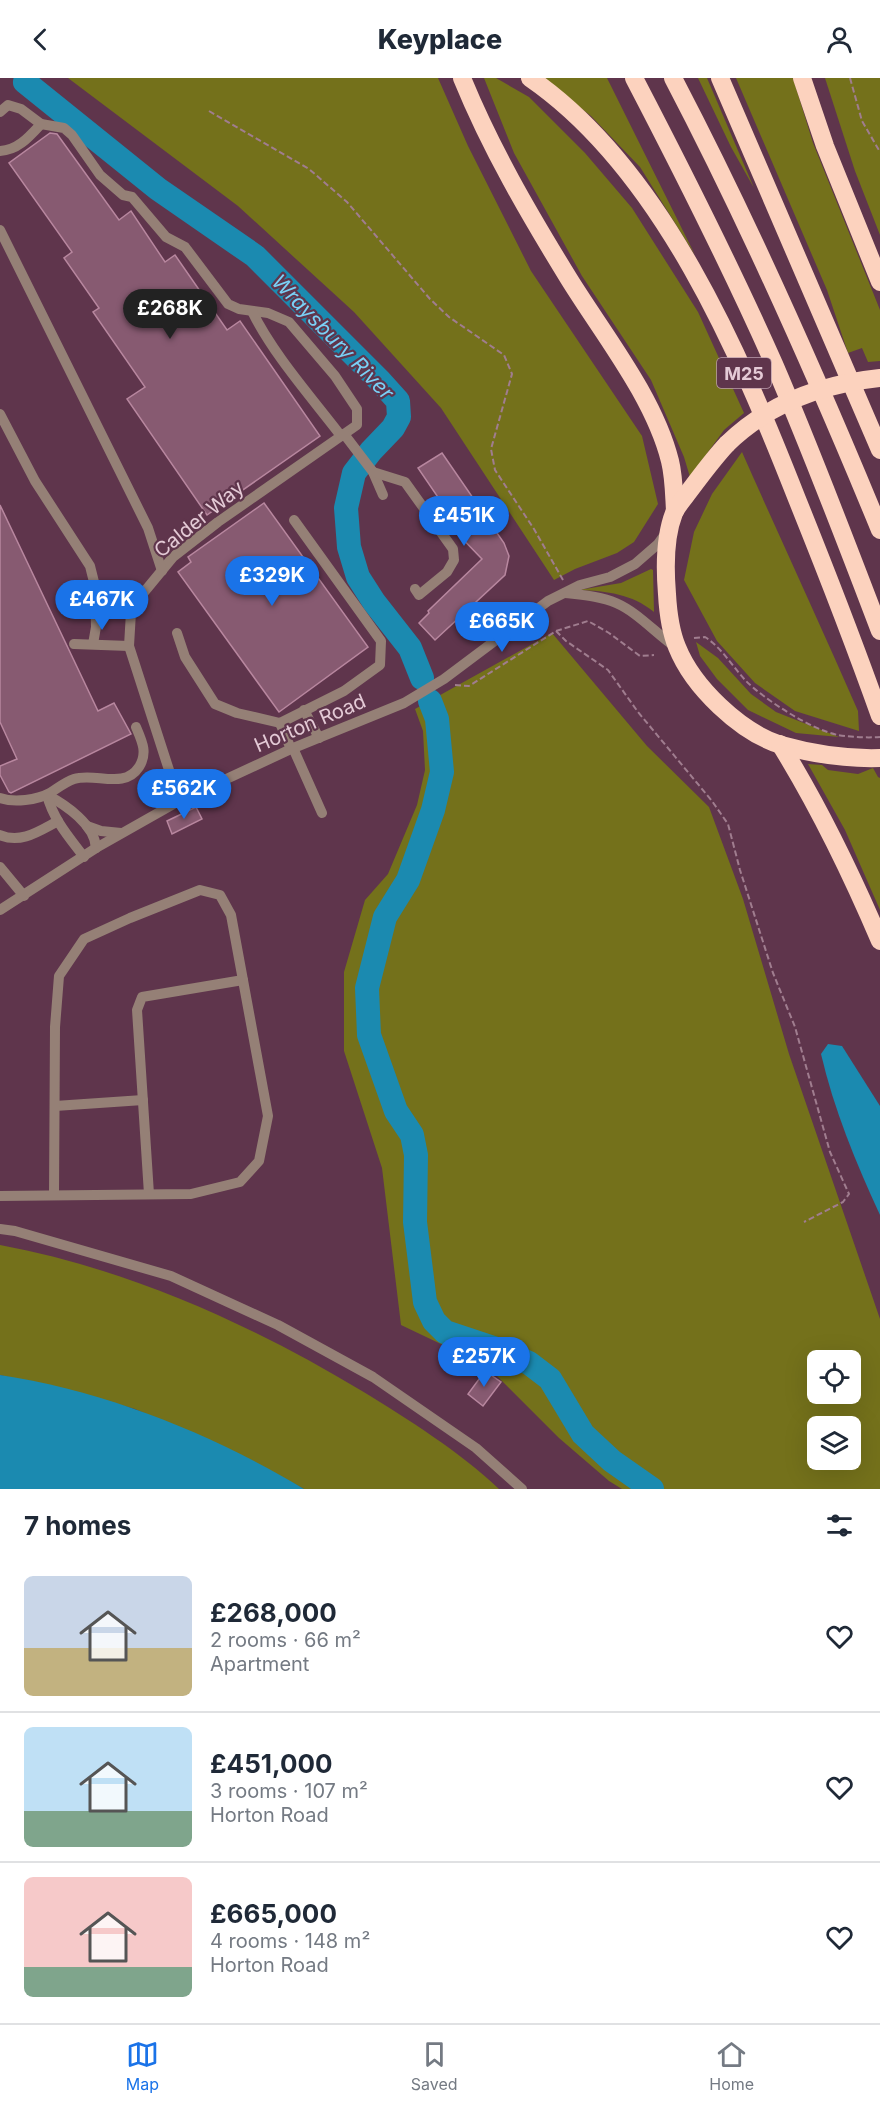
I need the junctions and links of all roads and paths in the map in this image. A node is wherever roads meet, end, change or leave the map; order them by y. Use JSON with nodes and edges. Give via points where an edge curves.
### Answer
{"nodes":[{"id":1,"x":462,"y":78,"type":"edge"},
{"id":2,"x":530,"y":78,"type":"edge"},
{"id":3,"x":634,"y":78,"type":"edge"},
{"id":4,"x":673,"y":78,"type":"edge"},
{"id":5,"x":720,"y":78,"type":"edge"},
{"id":6,"x":802,"y":78,"type":"edge"},
{"id":7,"x":850,"y":78,"type":"edge"},
{"id":8,"x":209,"y":111,"type":"dead end"},
{"id":9,"x":0,"y":112,"type":"edge"},
{"id":10,"x":41,"y":124,"type":"junction"},
{"id":11,"x":0,"y":151,"type":"edge"},
{"id":12,"x":880,"y":152,"type":"edge"},
{"id":13,"x":0,"y":230,"type":"edge"},
{"id":14,"x":880,"y":282,"type":"edge"},
{"id":15,"x":252,"y":311,"type":"junction"},
{"id":16,"x":880,"y":378,"type":"edge"},
{"id":17,"x":0,"y":414,"type":"edge"},
{"id":18,"x":343,"y":435,"type":"junction"},
{"id":19,"x":880,"y":450,"type":"edge"},
{"id":20,"x":373,"y":472,"type":"junction"},
{"id":21,"x":383,"y":495,"type":"dead end"},
{"id":22,"x":672,"y":519,"type":"junction"},
{"id":23,"x":294,"y":520,"type":"dead end"},
{"id":24,"x":880,"y":530,"type":"edge"},
{"id":25,"x":162,"y":571,"type":"junction"},
{"id":26,"x":415,"y":588,"type":"dead end"},
{"id":27,"x":567,"y":592,"type":"junction"},
{"id":28,"x":556,"y":631,"type":"junction"},
{"id":29,"x":880,"y":631,"type":"edge"},
{"id":30,"x":177,"y":633,"type":"dead end"},
{"id":31,"x":693,"y":638,"type":"dead end"},
{"id":32,"x":74,"y":644,"type":"dead end"},
{"id":33,"x":93,"y":644,"type":"junction"},
{"id":34,"x":129,"y":646,"type":"junction"},
{"id":35,"x":677,"y":648,"type":"junction"},
{"id":36,"x":654,"y":654,"type":"dead end"},
{"id":37,"x":444,"y":679,"type":"junction"},
{"id":38,"x":304,"y":710,"type":"junction"},
{"id":39,"x":880,"y":716,"type":"edge"},
{"id":40,"x":280,"y":723,"type":"junction"},
{"id":41,"x":136,"y":727,"type":"dead end"},
{"id":42,"x":880,"y":737,"type":"edge"},
{"id":43,"x":319,"y":738,"type":"junction"},
{"id":44,"x":780,"y":744,"type":"junction"},
{"id":45,"x":292,"y":749,"type":"junction"},
{"id":46,"x":876,"y":758,"type":"edge"},
{"id":47,"x":47,"y":795,"type":"junction"},
{"id":48,"x":0,"y":798,"type":"edge"},
{"id":49,"x":179,"y":801,"type":"junction"},
{"id":50,"x":322,"y":813,"type":"dead end"},
{"id":51,"x":58,"y":821,"type":"junction"},
{"id":52,"x":84,"y":824,"type":"junction"},
{"id":53,"x":122,"y":833,"type":"junction"},
{"id":54,"x":0,"y":836,"type":"edge"},
{"id":55,"x":96,"y":848,"type":"junction"},
{"id":56,"x":84,"y":857,"type":"junction"},
{"id":57,"x":1,"y":869,"type":"edge"},
{"id":58,"x":24,"y":896,"type":"junction"},
{"id":59,"x":0,"y":910,"type":"edge"},
{"id":60,"x":880,"y":941,"type":"edge"},
{"id":61,"x":243,"y":980,"type":"junction"},
{"id":62,"x":143,"y":1100,"type":"junction"},
{"id":63,"x":55,"y":1106,"type":"junction"},
{"id":64,"x":149,"y":1194,"type":"junction"},
{"id":65,"x":54,"y":1195,"type":"junction"},
{"id":66,"x":0,"y":1196,"type":"edge"},
{"id":67,"x":804,"y":1222,"type":"dead end"},
{"id":68,"x":0,"y":1229,"type":"edge"},
{"id":69,"x":522,"y":1489,"type":"edge"}],
"edges":[{"from":1,"to":22,"type":"highway","via":[[513,186],[625,366],[655,422],[670,462]]},
{"from":2,"to":39,"type":"highway","number":"M25","via":[[603,143],[661,220],[722,325],[777,447]]},
{"from":3,"to":29,"type":"highway","number":"M25","via":[[774,365]]},
{"from":4,"to":24,"type":"highway","via":[[801,342]]},
{"from":5,"to":19,"type":"highway"},
{"from":6,"to":14,"type":"highway"},
{"from":7,"to":12,"type":"path","via":[[862,122]]},
{"from":8,"to":27,"type":"path","via":[[309,169],[347,202],[430,299],[504,355],[512,374],[491,449],[495,470],[534,529]]},
{"from":9,"to":10,"type":"street","via":[[8,105],[21,109]]},
{"from":10,"to":11,"type":"street","via":[[11,150]]},
{"from":10,"to":15,"type":"street","via":[[64,128],[72,135],[100,175],[123,195],[132,197],[166,237],[185,247],[228,304]]},
{"from":13,"to":25,"type":"street","via":[[148,528]]},
{"from":15,"to":18,"type":"street","via":[[293,373]]},
{"from":15,"to":18,"type":"street","via":[[289,322],[335,376],[357,409],[357,425]]},
{"from":16,"to":22,"type":"highway","bridge":true,"via":[[837,384],[794,399],[748,425],[727,444]]},
{"from":17,"to":33,"type":"street","via":[[35,481],[90,566],[95,586]]},
{"from":18,"to":20,"type":"street"},
{"from":18,"to":25,"type":"street","name":"Calder Way","via":[[218,522]]},
{"from":20,"to":21,"type":"street"},
{"from":20,"to":26,"type":"street","via":[[405,482],[453,549],[454,560],[447,572],[419,595]]},
{"from":22,"to":27,"type":"street","name":"Horton Road","via":[[658,544],[635,564]]},
{"from":22,"to":35,"type":"highway","via":[[665,572],[668,612]]},
{"from":23,"to":38,"type":"street","via":[[381,641],[380,665],[344,691]]},
{"from":25,"to":34,"type":"street","name":"Calder Way","via":[[131,612]]},
{"from":27,"to":35,"type":"street","via":[[616,603]]},
{"from":27,"to":37,"type":"street","name":"Horton Road","via":[[548,601]]},
{"from":28,"to":36,"type":"path","via":[[588,621],[640,656]]},
{"from":28,"to":37,"type":"path","via":[[469,686],[454,685]]},
{"from":28,"to":67,"type":"path","via":[[608,670],[728,824],[766,951],[795,1027],[831,1152],[849,1194],[843,1202]]},
{"from":30,"to":40,"type":"street","via":[[185,657],[215,705]]},
{"from":31,"to":42,"type":"path","via":[[705,636],[714,643],[762,696],[781,709],[836,735]]},
{"from":32,"to":33,"type":"street"},
{"from":33,"to":34,"type":"street"},
{"from":34,"to":49,"type":"street","name":"Calder Way"},
{"from":35,"to":44,"type":"highway","via":[[698,683],[720,707]]},
{"from":37,"to":43,"type":"street","name":"Horton Road","via":[[404,703]]},
{"from":38,"to":40,"type":"street"},
{"from":38,"to":43,"type":"street"},
{"from":40,"to":45,"type":"street"},
{"from":41,"to":47,"type":"street","via":[[144,753],[140,766],[131,775],[120,779],[77,778]]},
{"from":43,"to":45,"type":"street","name":"Horton Road"},
{"from":44,"to":46,"type":"highway","via":[[830,755]]},
{"from":44,"to":60,"type":"highway","via":[[850,874]]},
{"from":45,"to":49,"type":"street","name":"Horton Road"},
{"from":45,"to":50,"type":"street"},
{"from":47,"to":48,"type":"street","via":[[14,801]]},
{"from":47,"to":51,"type":"street"},
{"from":47,"to":52,"type":"street","via":[[64,804]]},
{"from":49,"to":53,"type":"street","name":"Horton Road"},
{"from":51,"to":54,"type":"street","via":[[28,837]]},
{"from":51,"to":56,"type":"street"},
{"from":52,"to":53,"type":"street"},
{"from":52,"to":55,"type":"street","via":[[94,837]]},
{"from":53,"to":55,"type":"street","name":"Horton Road"},
{"from":55,"to":56,"type":"street","name":"Horton Road"},
{"from":56,"to":58,"type":"street","name":"Horton Road"},
{"from":57,"to":58,"type":"street"},
{"from":58,"to":59,"type":"street","name":"Horton Road"},
{"from":61,"to":62,"type":"street","via":[[142,997],[137,1010]]},
{"from":61,"to":63,"type":"street","via":[[231,915],[220,895],[200,890],[84,939],[59,976]]},
{"from":61,"to":64,"type":"street","via":[[268,1116],[259,1161],[240,1182],[191,1194]]},
{"from":62,"to":63,"type":"street"},
{"from":62,"to":64,"type":"street"},
{"from":63,"to":65,"type":"street"},
{"from":64,"to":65,"type":"street"},
{"from":65,"to":66,"type":"street"},
{"from":68,"to":69,"type":"street","via":[[171,1276],[278,1324],[373,1377],[476,1448]]}]}
